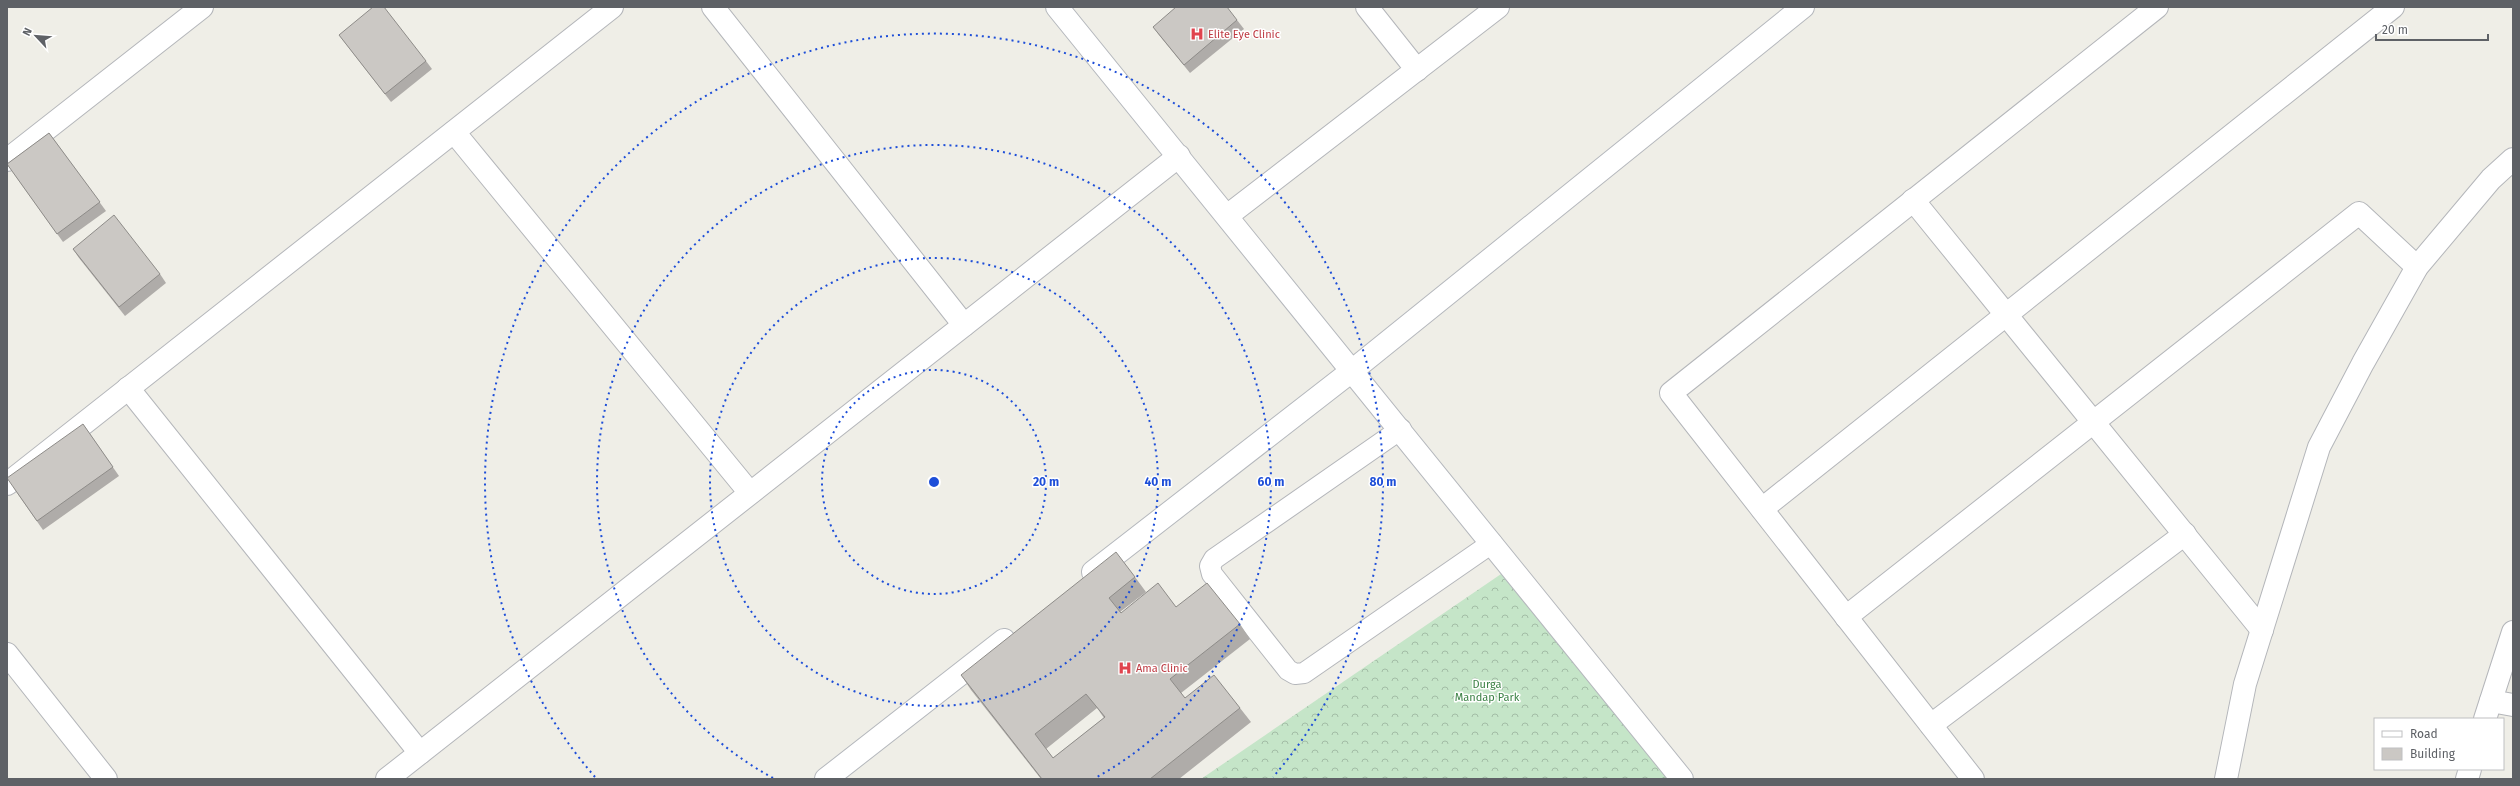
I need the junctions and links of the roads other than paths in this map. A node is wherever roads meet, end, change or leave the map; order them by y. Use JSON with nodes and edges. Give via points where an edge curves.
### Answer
{"nodes":[{"id":1,"x":202,"y":7,"type":"edge"},
{"id":2,"x":612,"y":7,"type":"edge"},
{"id":3,"x":713,"y":7,"type":"edge"},
{"id":4,"x":1057,"y":7,"type":"edge"},
{"id":5,"x":1367,"y":7,"type":"edge"},
{"id":6,"x":1498,"y":7,"type":"edge"},
{"id":7,"x":1803,"y":7,"type":"edge"},
{"id":8,"x":2157,"y":7,"type":"edge"},
{"id":9,"x":2393,"y":7,"type":"edge"},
{"id":10,"x":1417,"y":70,"type":"junction"},
{"id":11,"x":454,"y":132,"type":"junction"},
{"id":12,"x":1178,"y":156,"type":"junction"},
{"id":13,"x":2513,"y":159,"type":"edge"},
{"id":14,"x":7,"y":160,"type":"edge"},
{"id":15,"x":1913,"y":200,"type":"junction"},
{"id":16,"x":1228,"y":216,"type":"junction"},
{"id":17,"x":2417,"y":267,"type":"junction"},
{"id":18,"x":2006,"y":314,"type":"junction"},
{"id":19,"x":964,"y":325,"type":"junction"},
{"id":20,"x":1353,"y":370,"type":"junction"},
{"id":21,"x":128,"y":388,"type":"junction"},
{"id":22,"x":2093,"y":422,"type":"junction"},
{"id":23,"x":1400,"y":430,"type":"junction"},
{"id":24,"x":7,"y":484,"type":"edge"},
{"id":25,"x":750,"y":493,"type":"junction"},
{"id":26,"x":1762,"y":509,"type":"junction"},
{"id":27,"x":2184,"y":534,"type":"junction"},
{"id":28,"x":1492,"y":543,"type":"junction"},
{"id":29,"x":1077,"y":584,"type":"edge"},
{"id":30,"x":1846,"y":617,"type":"junction"},
{"id":31,"x":1020,"y":628,"type":"edge"},
{"id":32,"x":2262,"y":630,"type":"junction"},
{"id":33,"x":2513,"y":632,"type":"edge"},
{"id":34,"x":7,"y":654,"type":"edge"},
{"id":35,"x":2513,"y":705,"type":"edge"},
{"id":36,"x":2488,"y":710,"type":"edge"},
{"id":37,"x":1931,"y":726,"type":"junction"},
{"id":38,"x":420,"y":753,"type":"junction"},
{"id":39,"x":106,"y":779,"type":"edge"},
{"id":40,"x":387,"y":779,"type":"edge"},
{"id":41,"x":826,"y":779,"type":"edge"},
{"id":42,"x":1682,"y":779,"type":"edge"},
{"id":43,"x":1973,"y":779,"type":"edge"},
{"id":44,"x":2226,"y":779,"type":"edge"}],
"edges":[{"from":1,"to":14,"type":"street"},
{"from":2,"to":11,"type":"street"},
{"from":3,"to":19,"type":"street"},
{"from":4,"to":12,"type":"street"},
{"from":5,"to":10,"type":"street"},
{"from":6,"to":10,"type":"street"},
{"from":7,"to":20,"type":"street"},
{"from":8,"to":15,"type":"street"},
{"from":9,"to":18,"type":"street"},
{"from":10,"to":16,"type":"street"},
{"from":11,"to":21,"type":"street"},
{"from":11,"to":25,"type":"street"},
{"from":12,"to":16,"type":"street"},
{"from":12,"to":19,"type":"street"},
{"from":13,"to":17,"type":"street","via":[[2491,179]]},
{"from":15,"to":18,"type":"street"},
{"from":15,"to":26,"type":"street","via":[[1671,393]]},
{"from":16,"to":20,"type":"street"},
{"from":17,"to":22,"type":"street","via":[[2359,213]]},
{"from":17,"to":32,"type":"street","via":[[2319,447]]},
{"from":18,"to":22,"type":"street"},
{"from":18,"to":26,"type":"street"},
{"from":19,"to":25,"type":"street"},
{"from":20,"to":23,"type":"street"},
{"from":20,"to":29,"type":"street"},
{"from":21,"to":24,"type":"street"},
{"from":21,"to":38,"type":"street"},
{"from":22,"to":27,"type":"street"},
{"from":22,"to":30,"type":"street"},
{"from":23,"to":28,"type":"street"},
{"from":23,"to":28,"type":"lane","via":[[1214,559],[1210,566],[1212,574],[1288,670],[1295,674],[1304,673]]},
{"from":25,"to":38,"type":"street"},
{"from":26,"to":30,"type":"street"},
{"from":27,"to":32,"type":"street"},
{"from":27,"to":37,"type":"street"},
{"from":28,"to":42,"type":"street"},
{"from":30,"to":37,"type":"street"},
{"from":31,"to":41,"type":"street"},
{"from":32,"to":44,"type":"street","via":[[2245,684]]},
{"from":33,"to":36,"type":"street"},
{"from":34,"to":39,"type":"street"},
{"from":35,"to":36,"type":"street"},
{"from":37,"to":43,"type":"street"},
{"from":38,"to":40,"type":"street"}]}
